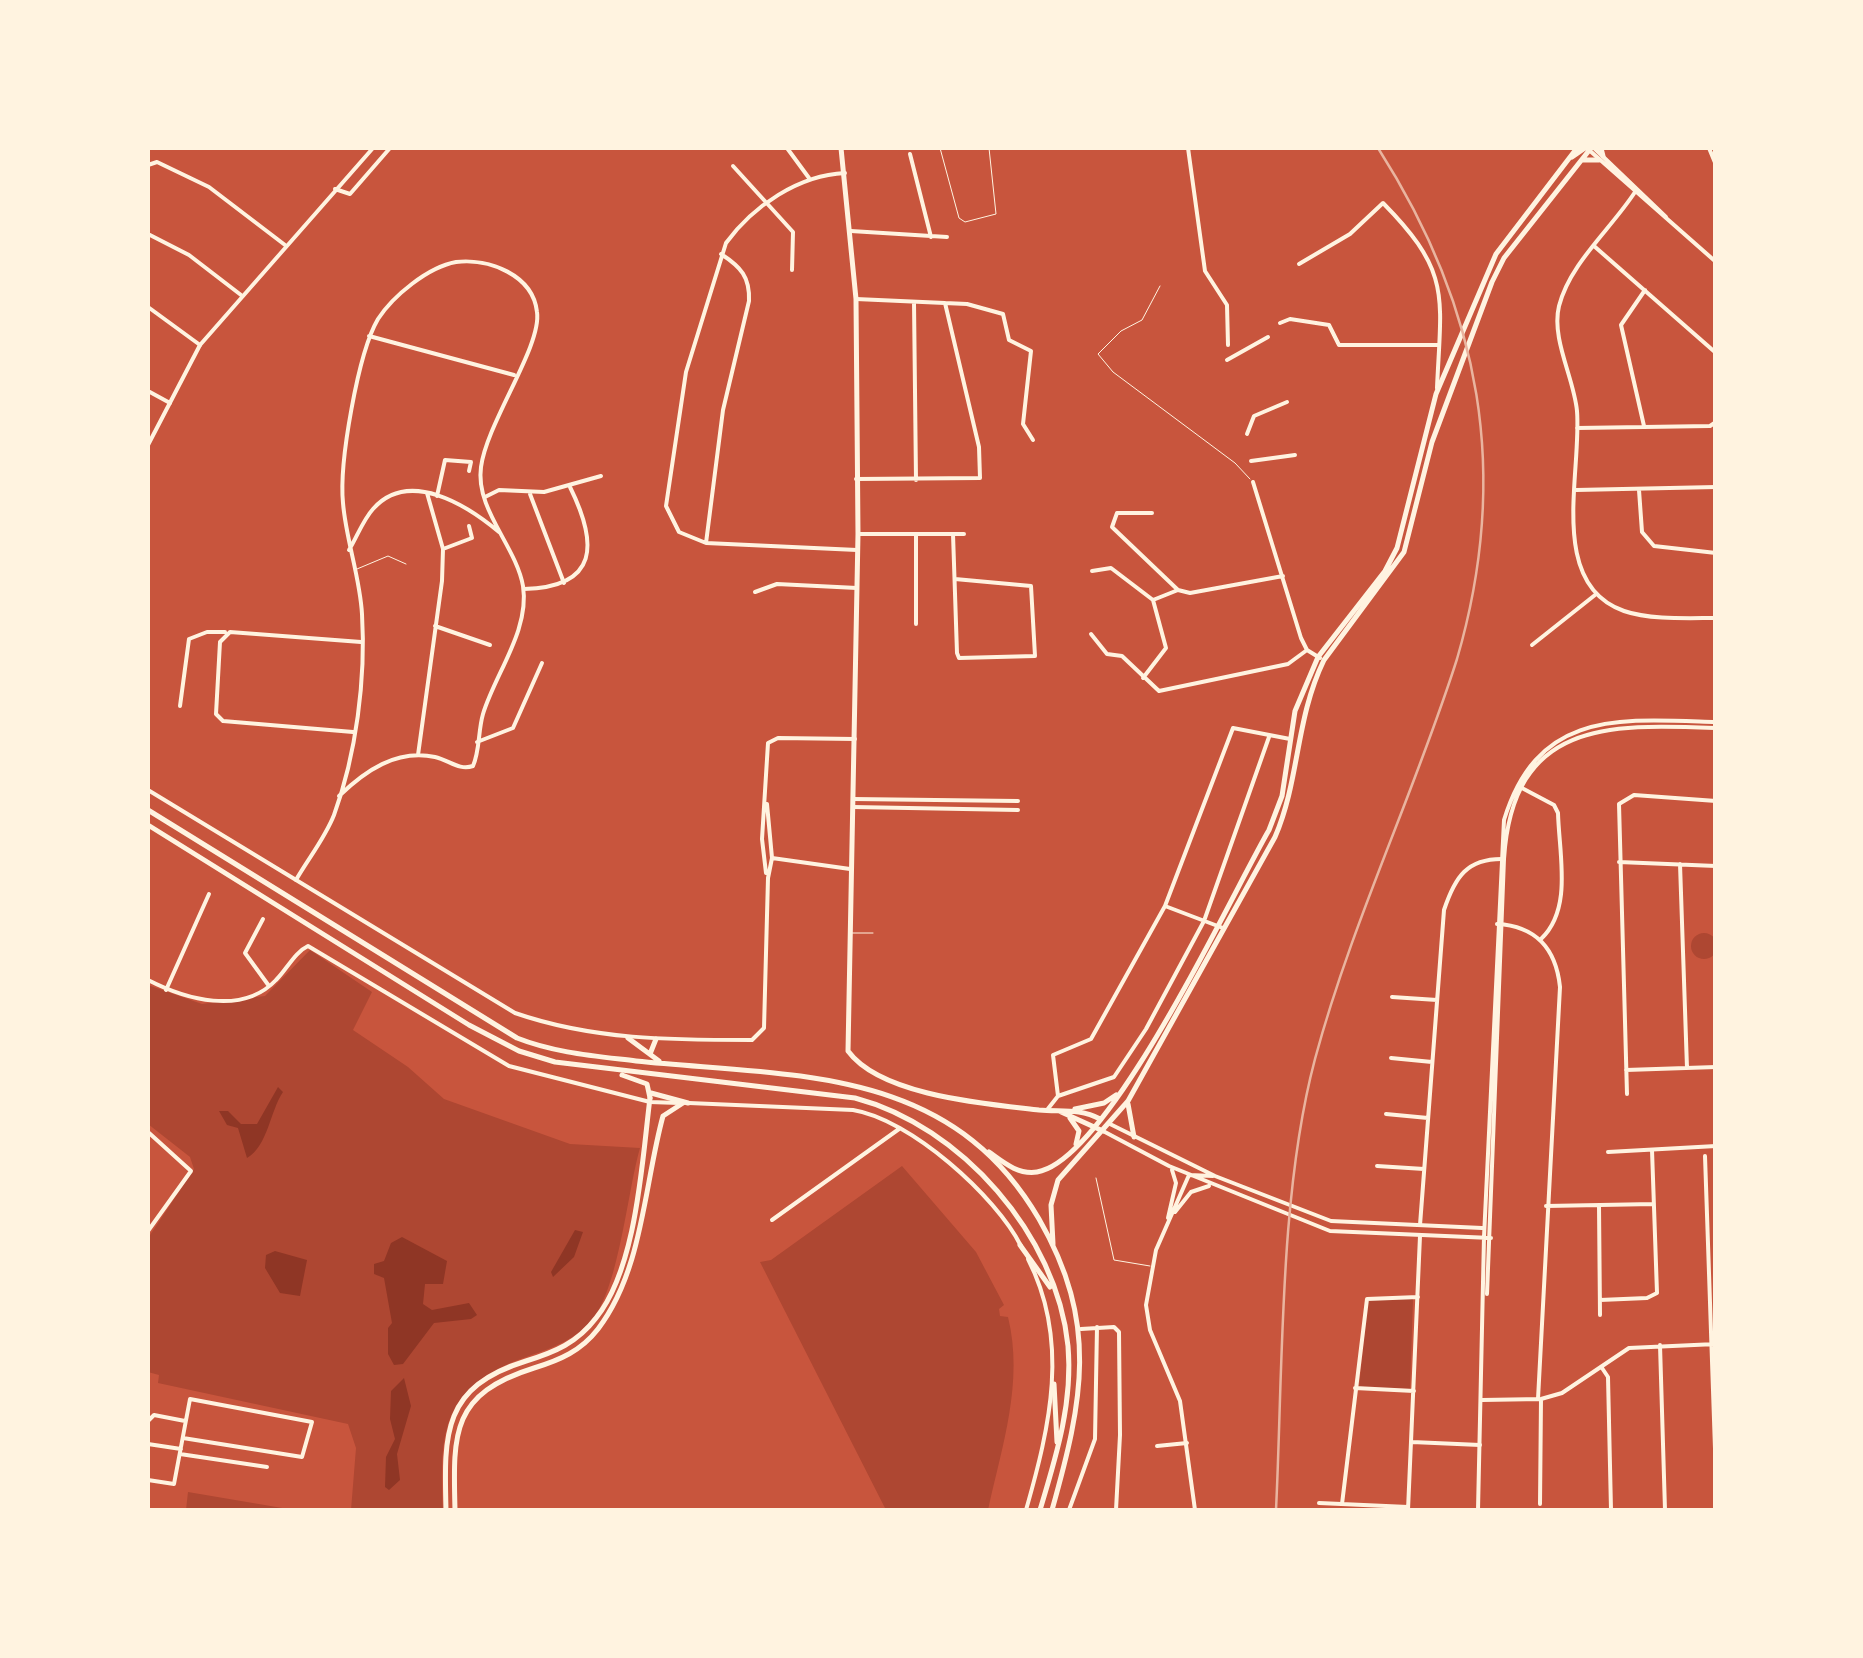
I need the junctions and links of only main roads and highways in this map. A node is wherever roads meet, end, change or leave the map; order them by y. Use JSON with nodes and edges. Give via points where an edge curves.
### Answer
{"nodes":[{"id":1,"x":1577,"y":148,"type":"edge"},
{"id":2,"x":1591,"y":148,"type":"edge"},
{"id":3,"x":840,"y":149,"type":"edge"},
{"id":4,"x":1581,"y":160,"type":"junction"},
{"id":5,"x":1566,"y":162,"type":"junction"},
{"id":6,"x":1321,"y":658,"type":"junction"},
{"id":7,"x":148,"y":810,"type":"edge"},
{"id":8,"x":148,"y":825,"type":"edge"},
{"id":9,"x":1219,"y":926,"type":"junction"},
{"id":10,"x":628,"y":1038,"type":"road end"},
{"id":11,"x":656,"y":1039,"type":"road end"},
{"id":12,"x":650,"y":1054,"type":"junction"},
{"id":13,"x":661,"y":1063,"type":"junction"},
{"id":14,"x":606,"y":1071,"type":"junction"},
{"id":15,"x":1125,"y":1086,"type":"junction"},
{"id":16,"x":650,"y":1098,"type":"junction"},
{"id":17,"x":1128,"y":1100,"type":"junction"},
{"id":18,"x":1069,"y":1113,"type":"junction"},
{"id":19,"x":1102,"y":1120,"type":"junction"},
{"id":20,"x":1110,"y":1124,"type":"junction"},
{"id":21,"x":1095,"y":1127,"type":"junction"},
{"id":22,"x":1103,"y":1132,"type":"junction"},
{"id":23,"x":1134,"y":1137,"type":"road end"},
{"id":24,"x":1075,"y":1147,"type":"junction"},
{"id":25,"x":988,"y":1152,"type":"junction"},
{"id":26,"x":1053,"y":1244,"type":"junction"},
{"id":27,"x":1020,"y":1245,"type":"road end"},
{"id":28,"x":1061,"y":1308,"type":"junction"},
{"id":29,"x":1054,"y":1384,"type":"road end"},
{"id":30,"x":1057,"y":1455,"type":"junction"},
{"id":31,"x":446,"y":1510,"type":"edge"},
{"id":32,"x":455,"y":1510,"type":"edge"},
{"id":33,"x":1040,"y":1510,"type":"edge"},
{"id":34,"x":1052,"y":1510,"type":"edge"}],
"edges":[{"from":1,"to":5,"type":"main road"},
{"from":2,"to":4,"type":"main road"},
{"from":2,"to":4,"type":"main road","via":[[1601,158]]},
{"from":2,"to":5,"type":"main road"},
{"from":3,"to":18,"type":"main road","via":[[856,299],[858,588],[848,1047],[879,1076],[932,1092]]},
{"from":4,"to":6,"type":"main road","via":[[1504,258],[1454,378],[1398,564]]},
{"from":5,"to":6,"type":"main road","via":[[1496,254],[1436,394],[1390,563]]},
{"from":6,"to":9,"type":"main road","via":[[1295,711],[1282,796]]},
{"from":6,"to":9,"type":"main road","via":[[1298,729],[1282,820]]},
{"from":7,"to":13,"type":"main road","via":[[507,1034],[566,1053]]},
{"from":8,"to":14,"type":"main road","via":[[481,1032],[536,1058]]},
{"from":9,"to":15,"type":"main road"},
{"from":9,"to":17,"type":"main road"},
{"from":10,"to":12,"type":"main road"},
{"from":11,"to":12,"type":"main road"},
{"from":12,"to":13,"type":"main road"},
{"from":13,"to":25,"type":"main road","via":[[865,1086],[927,1109]]},
{"from":14,"to":16,"type":"main road","via":[[638,1079]]},
{"from":14,"to":28,"type":"main road","via":[[829,1093],[906,1116],[977,1170],[1013,1212]]},
{"from":15,"to":18,"type":"main road","via":[[1104,1103]]},
{"from":15,"to":19,"type":"main road"},
{"from":16,"to":31,"type":"main road","via":[[636,1214],[602,1309],[568,1346],[495,1372],[462,1398],[447,1436]]},
{"from":16,"to":32,"type":"main road","via":[[676,1096],[685,1103],[663,1116],[639,1230],[613,1305],[572,1354],[488,1386],[462,1417],[454,1445]]},
{"from":17,"to":20,"type":"main road"},
{"from":17,"to":23,"type":"main road"},
{"from":18,"to":19,"type":"main road"},
{"from":18,"to":21,"type":"main road"},
{"from":18,"to":24,"type":"main road","via":[[1078,1131]]},
{"from":19,"to":20,"type":"main road"},
{"from":19,"to":21,"type":"main road"},
{"from":20,"to":22,"type":"main road"},
{"from":21,"to":22,"type":"main road"},
{"from":21,"to":24,"type":"main road"},
{"from":22,"to":26,"type":"main road","via":[[1055,1187]]},
{"from":24,"to":25,"type":"main road","via":[[1036,1172]]},
{"from":25,"to":26,"type":"main road"},
{"from":26,"to":34,"type":"main road","via":[[1080,1329],[1075,1430]]},
{"from":27,"to":28,"type":"main road"},
{"from":28,"to":30,"type":"main road","via":[[1068,1376]]},
{"from":29,"to":30,"type":"main road"},
{"from":30,"to":33,"type":"main road"}]}
